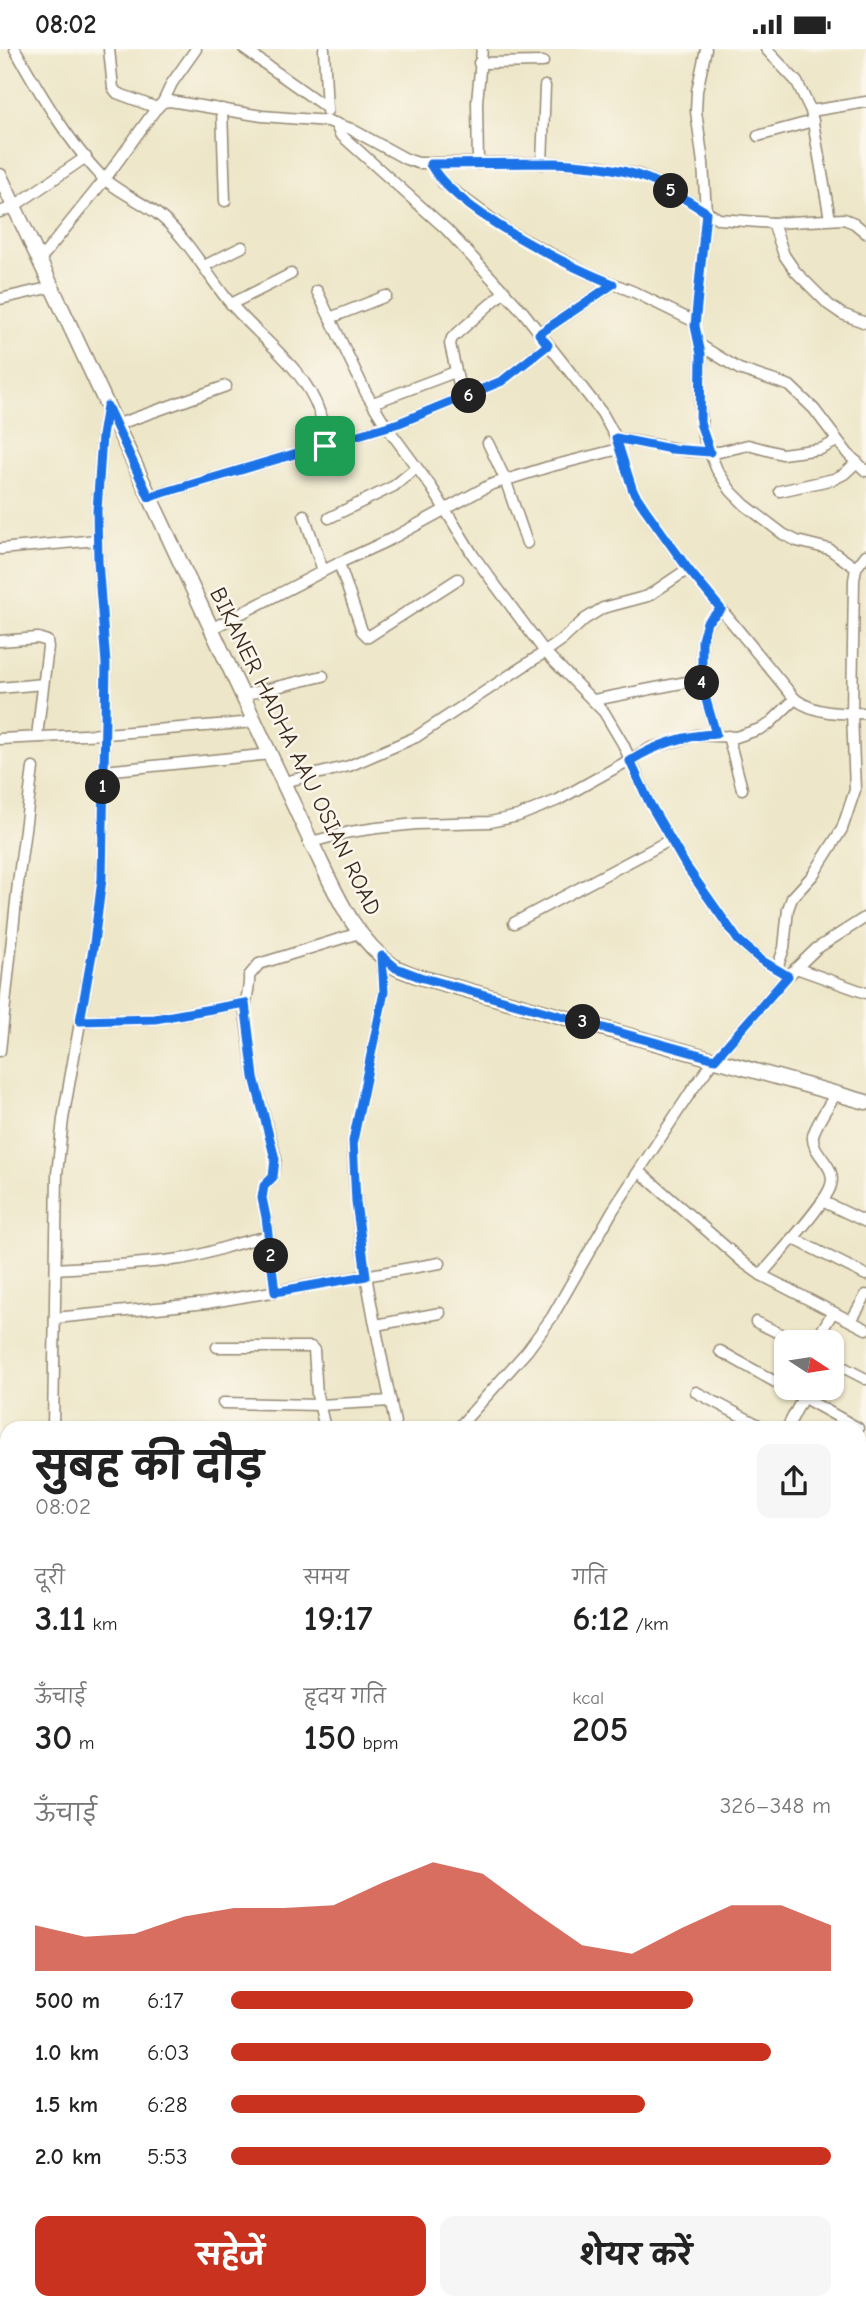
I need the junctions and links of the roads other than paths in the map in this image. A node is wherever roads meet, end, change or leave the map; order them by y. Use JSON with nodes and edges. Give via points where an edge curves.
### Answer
{"nodes":[{"id":1,"x":15,"y":49,"type":"edge"},
{"id":2,"x":108,"y":49,"type":"edge"},
{"id":3,"x":196,"y":49,"type":"edge"},
{"id":4,"x":244,"y":49,"type":"edge"},
{"id":5,"x":324,"y":49,"type":"edge"},
{"id":6,"x":482,"y":49,"type":"edge"},
{"id":7,"x":706,"y":49,"type":"edge"},
{"id":8,"x":766,"y":49,"type":"edge"},
{"id":9,"x":543,"y":62,"type":"dead end"},
{"id":10,"x":480,"y":63,"type":"junction"},
{"id":11,"x":545,"y":86,"type":"dead end"},
{"id":12,"x":866,"y":102,"type":"edge"},
{"id":13,"x":160,"y":105,"type":"junction"},
{"id":14,"x":327,"y":108,"type":"junction"},
{"id":15,"x":222,"y":109,"type":"junction"},
{"id":16,"x":812,"y":116,"type":"junction"},
{"id":17,"x":332,"y":122,"type":"junction"},
{"id":18,"x":758,"y":137,"type":"dead end"},
{"id":19,"x":86,"y":157,"type":"junction"},
{"id":20,"x":430,"y":164,"type":"junction"},
{"id":21,"x":478,"y":164,"type":"junction"},
{"id":22,"x":542,"y":164,"type":"junction"},
{"id":23,"x":0,"y":176,"type":"edge"},
{"id":24,"x":105,"y":179,"type":"junction"},
{"id":25,"x":225,"y":201,"type":"dead end"},
{"id":26,"x":7,"y":209,"type":"edge"},
{"id":27,"x":706,"y":212,"type":"junction"},
{"id":28,"x":830,"y":219,"type":"junction"},
{"id":29,"x":774,"y":223,"type":"junction"},
{"id":30,"x":866,"y":233,"type":"edge"},
{"id":31,"x":242,"y":247,"type":"dead end"},
{"id":32,"x":39,"y":261,"type":"junction"},
{"id":33,"x":204,"y":266,"type":"junction"},
{"id":34,"x":290,"y":274,"type":"dead end"},
{"id":35,"x":613,"y":284,"type":"junction"},
{"id":36,"x":51,"y":287,"type":"junction"},
{"id":37,"x":317,"y":291,"type":"dead end"},
{"id":38,"x":505,"y":291,"type":"junction"},
{"id":39,"x":386,"y":296,"type":"dead end"},
{"id":40,"x":0,"y":299,"type":"edge"},
{"id":41,"x":231,"y":304,"type":"junction"},
{"id":42,"x":330,"y":318,"type":"junction"},
{"id":43,"x":695,"y":322,"type":"junction"},
{"id":44,"x":866,"y":323,"type":"edge"},
{"id":45,"x":539,"y":334,"type":"junction"},
{"id":46,"x":548,"y":345,"type":"junction"},
{"id":47,"x":700,"y":345,"type":"junction"},
{"id":48,"x":455,"y":372,"type":"junction"},
{"id":49,"x":226,"y":386,"type":"dead end"},
{"id":50,"x":461,"y":398,"type":"junction"},
{"id":51,"x":373,"y":403,"type":"junction"},
{"id":52,"x":107,"y":406,"type":"junction"},
{"id":53,"x":116,"y":425,"type":"junction"},
{"id":54,"x":387,"y":426,"type":"junction"},
{"id":55,"x":837,"y":440,"type":"junction"},
{"id":56,"x":488,"y":443,"type":"dead end"},
{"id":57,"x":618,"y":444,"type":"junction"},
{"id":58,"x":325,"y":446,"type":"junction"},
{"id":59,"x":710,"y":452,"type":"junction"},
{"id":60,"x":857,"y":462,"type":"junction"},
{"id":61,"x":416,"y":468,"type":"junction"},
{"id":62,"x":866,"y":471,"type":"edge"},
{"id":63,"x":505,"y":479,"type":"junction"},
{"id":64,"x":780,"y":491,"type":"dead end"},
{"id":65,"x":149,"y":497,"type":"junction"},
{"id":66,"x":446,"y":509,"type":"junction"},
{"id":67,"x":304,"y":515,"type":"dead end"},
{"id":68,"x":329,"y":518,"type":"dead end"},
{"id":69,"x":97,"y":540,"type":"junction"},
{"id":70,"x":527,"y":543,"type":"dead end"},
{"id":71,"x":0,"y":549,"type":"edge"},
{"id":72,"x":866,"y":555,"type":"edge"},
{"id":73,"x":339,"y":562,"type":"junction"},
{"id":74,"x":688,"y":569,"type":"junction"},
{"id":75,"x":323,"y":571,"type":"junction"},
{"id":76,"x":859,"y":574,"type":"edge"},
{"id":77,"x":458,"y":579,"type":"dead end"},
{"id":78,"x":721,"y":609,"type":"junction"},
{"id":79,"x":211,"y":629,"type":"junction"},
{"id":80,"x":0,"y":641,"type":"edge"},
{"id":81,"x":545,"y":652,"type":"junction"},
{"id":82,"x":323,"y":676,"type":"dead end"},
{"id":83,"x":702,"y":679,"type":"junction"},
{"id":84,"x":43,"y":684,"type":"junction"},
{"id":85,"x":0,"y":688,"type":"edge"},
{"id":86,"x":243,"y":695,"type":"junction"},
{"id":87,"x":795,"y":699,"type":"junction"},
{"id":88,"x":594,"y":700,"type":"junction"},
{"id":89,"x":852,"y":713,"type":"junction"},
{"id":90,"x":866,"y":713,"type":"edge"},
{"id":91,"x":255,"y":722,"type":"junction"},
{"id":92,"x":105,"y":734,"type":"junction"},
{"id":93,"x":722,"y":735,"type":"junction"},
{"id":94,"x":37,"y":736,"type":"junction"},
{"id":95,"x":0,"y":739,"type":"edge"},
{"id":96,"x":271,"y":754,"type":"junction"},
{"id":97,"x":630,"y":761,"type":"junction"},
{"id":98,"x":33,"y":768,"type":"dead end"},
{"id":99,"x":104,"y":771,"type":"junction"},
{"id":100,"x":284,"y":782,"type":"junction"},
{"id":101,"x":742,"y":789,"type":"dead end"},
{"id":102,"x":670,"y":839,"type":"junction"},
{"id":103,"x":311,"y":842,"type":"junction"},
{"id":104,"x":866,"y":917,"type":"edge"},
{"id":105,"x":514,"y":923,"type":"dead end"},
{"id":106,"x":359,"y":933,"type":"junction"},
{"id":107,"x":382,"y":956,"type":"junction"},
{"id":108,"x":777,"y":969,"type":"junction"},
{"id":109,"x":792,"y":972,"type":"junction"},
{"id":110,"x":866,"y":993,"type":"edge"},
{"id":111,"x":245,"y":1003,"type":"junction"},
{"id":112,"x":80,"y":1021,"type":"junction"},
{"id":113,"x":0,"y":1051,"type":"edge"},
{"id":114,"x":715,"y":1059,"type":"junction"},
{"id":115,"x":836,"y":1093,"type":"junction"},
{"id":116,"x":866,"y":1102,"type":"edge"},
{"id":117,"x":639,"y":1171,"type":"junction"},
{"id":118,"x":822,"y":1201,"type":"junction"},
{"id":119,"x":866,"y":1222,"type":"edge"},
{"id":120,"x":269,"y":1237,"type":"junction"},
{"id":121,"x":792,"y":1238,"type":"junction"},
{"id":122,"x":440,"y":1263,"type":"dead end"},
{"id":123,"x":56,"y":1269,"type":"junction"},
{"id":124,"x":761,"y":1275,"type":"junction"},
{"id":125,"x":866,"y":1275,"type":"edge"},
{"id":126,"x":366,"y":1276,"type":"junction"},
{"id":127,"x":275,"y":1292,"type":"junction"},
{"id":128,"x":866,"y":1295,"type":"edge"},
{"id":129,"x":833,"y":1312,"type":"junction"},
{"id":130,"x":440,"y":1313,"type":"dead end"},
{"id":131,"x":55,"y":1318,"type":"junction"},
{"id":132,"x":851,"y":1321,"type":"junction"},
{"id":133,"x":756,"y":1322,"type":"dead end"},
{"id":134,"x":376,"y":1325,"type":"junction"},
{"id":135,"x":866,"y":1329,"type":"edge"},
{"id":136,"x":822,"y":1330,"type":"edge"},
{"id":137,"x":774,"y":1331,"type":"edge"},
{"id":138,"x":217,"y":1347,"type":"dead end"},
{"id":139,"x":720,"y":1351,"type":"dead end"},
{"id":140,"x":844,"y":1367,"type":"edge"},
{"id":141,"x":866,"y":1379,"type":"edge"},
{"id":142,"x":774,"y":1380,"type":"edge"},
{"id":143,"x":695,"y":1392,"type":"dead end"},
{"id":144,"x":802,"y":1400,"type":"edge"},
{"id":145,"x":818,"y":1400,"type":"edge"},
{"id":146,"x":391,"y":1401,"type":"junction"},
{"id":147,"x":223,"y":1403,"type":"dead end"},
{"id":148,"x":319,"y":1405,"type":"junction"},
{"id":149,"x":53,"y":1421,"type":"edge"},
{"id":150,"x":323,"y":1421,"type":"edge"},
{"id":151,"x":395,"y":1421,"type":"edge"},
{"id":152,"x":464,"y":1421,"type":"edge"},
{"id":153,"x":751,"y":1421,"type":"edge"},
{"id":154,"x":791,"y":1421,"type":"edge"},
{"id":155,"x":849,"y":1421,"type":"edge"}],
"edges":[{"from":1,"to":19,"type":"street"},
{"from":2,"to":13,"type":"street","via":[[117,93]]},
{"from":3,"to":13,"type":"street"},
{"from":4,"to":14,"type":"street"},
{"from":5,"to":14,"type":"street"},
{"from":6,"to":10,"type":"street"},
{"from":7,"to":27,"type":"street","via":[[696,111]]},
{"from":8,"to":16,"type":"street","via":[[797,82]]},
{"from":9,"to":10,"type":"street"},
{"from":10,"to":21,"type":"street"},
{"from":11,"to":22,"type":"street"},
{"from":12,"to":16,"type":"street"},
{"from":13,"to":15,"type":"street","via":[[181,101]]},
{"from":13,"to":24,"type":"street"},
{"from":14,"to":17,"type":"street"},
{"from":15,"to":17,"type":"street"},
{"from":15,"to":25,"type":"street"},
{"from":16,"to":18,"type":"street"},
{"from":16,"to":28,"type":"street"},
{"from":17,"to":20,"type":"street","via":[[406,159]]},
{"from":17,"to":38,"type":"street"},
{"from":19,"to":24,"type":"street"},
{"from":19,"to":26,"type":"street"},
{"from":20,"to":21,"type":"street"},
{"from":20,"to":35,"type":"street","via":[[443,183],[508,231]]},
{"from":21,"to":22,"type":"street"},
{"from":22,"to":27,"type":"street","via":[[600,166],[637,174]]},
{"from":23,"to":26,"type":"main road","name":"BIKANER HADHA AAU OSIAN ROAD"},
{"from":24,"to":32,"type":"street"},
{"from":24,"to":33,"type":"street","via":[[160,216]]},
{"from":26,"to":32,"type":"main road","name":"BIKANER HADHA AAU OSIAN ROAD"},
{"from":27,"to":29,"type":"street","via":[[719,219]]},
{"from":27,"to":43,"type":"street"},
{"from":28,"to":29,"type":"street"},
{"from":28,"to":30,"type":"street","via":[[844,219]]},
{"from":29,"to":44,"type":"street","via":[[794,271],[829,305]]},
{"from":31,"to":33,"type":"street"},
{"from":32,"to":36,"type":"main road","name":"BIKANER HADHA AAU OSIAN ROAD"},
{"from":33,"to":41,"type":"street"},
{"from":34,"to":41,"type":"street"},
{"from":35,"to":43,"type":"street"},
{"from":35,"to":45,"type":"street"},
{"from":36,"to":40,"type":"street"},
{"from":36,"to":52,"type":"main road","name":"BIKANER HADHA AAU OSIAN ROAD"},
{"from":37,"to":42,"type":"street"},
{"from":38,"to":45,"type":"street"},
{"from":38,"to":48,"type":"street","via":[[452,338]]},
{"from":39,"to":42,"type":"street"},
{"from":41,"to":58,"type":"street","via":[[304,383],[319,413]]},
{"from":42,"to":51,"type":"street"},
{"from":43,"to":47,"type":"street"},
{"from":45,"to":46,"type":"street"},
{"from":46,"to":50,"type":"street","via":[[502,381]]},
{"from":46,"to":57,"type":"street","via":[[602,413]]},
{"from":47,"to":55,"type":"street","via":[[738,369],[790,386]]},
{"from":47,"to":59,"type":"street","via":[[700,423]]},
{"from":48,"to":50,"type":"street"},
{"from":48,"to":51,"type":"street"},
{"from":49,"to":53,"type":"street"},
{"from":50,"to":54,"type":"street"},
{"from":51,"to":54,"type":"street"},
{"from":52,"to":53,"type":"main road","name":"BIKANER HADHA AAU OSIAN ROAD"},
{"from":52,"to":69,"type":"street"},
{"from":53,"to":65,"type":"main road","name":"BIKANER HADHA AAU OSIAN ROAD"},
{"from":54,"to":58,"type":"street"},
{"from":54,"to":61,"type":"street"},
{"from":55,"to":59,"type":"street","via":[[821,449],[782,454],[748,445]]},
{"from":55,"to":60,"type":"street"},
{"from":56,"to":63,"type":"street"},
{"from":57,"to":59,"type":"street"},
{"from":57,"to":63,"type":"street"},
{"from":57,"to":74,"type":"street","via":[[633,491]]},
{"from":58,"to":65,"type":"street"},
{"from":59,"to":76,"type":"street","via":[[731,491],[767,522],[796,541],[829,549]]},
{"from":60,"to":62,"type":"street"},
{"from":60,"to":64,"type":"street","via":[[834,479]]},
{"from":61,"to":66,"type":"street"},
{"from":61,"to":68,"type":"street","via":[[394,486]]},
{"from":63,"to":66,"type":"street"},
{"from":63,"to":70,"type":"street"},
{"from":65,"to":79,"type":"main road","name":"BIKANER HADHA AAU OSIAN ROAD"},
{"from":66,"to":73,"type":"street"},
{"from":66,"to":81,"type":"street","via":[[473,555]]},
{"from":67,"to":75,"type":"street"},
{"from":69,"to":71,"type":"street"},
{"from":69,"to":92,"type":"street","via":[[106,664]]},
{"from":72,"to":76,"type":"street"},
{"from":73,"to":75,"type":"street"},
{"from":73,"to":77,"type":"street","via":[[368,637]]},
{"from":74,"to":78,"type":"street"},
{"from":74,"to":81,"type":"street","via":[[648,596],[603,608],[584,619]]},
{"from":75,"to":79,"type":"street"},
{"from":76,"to":89,"type":"street"},
{"from":78,"to":83,"type":"street","via":[[704,629]]},
{"from":78,"to":87,"type":"street"},
{"from":79,"to":86,"type":"main road","name":"BIKANER HADHA AAU OSIAN ROAD"},
{"from":80,"to":84,"type":"street","via":[[47,641]]},
{"from":81,"to":88,"type":"street"},
{"from":81,"to":100,"type":"street","via":[[405,743],[349,766]]},
{"from":82,"to":86,"type":"street"},
{"from":83,"to":88,"type":"street"},
{"from":83,"to":93,"type":"street"},
{"from":84,"to":85,"type":"street"},
{"from":84,"to":94,"type":"street"},
{"from":86,"to":91,"type":"main road","name":"BIKANER HADHA AAU OSIAN ROAD"},
{"from":87,"to":89,"type":"street","via":[[806,708]]},
{"from":87,"to":93,"type":"street","via":[[768,725],[747,734]]},
{"from":88,"to":97,"type":"street"},
{"from":89,"to":90,"type":"street"},
{"from":89,"to":108,"type":"street","via":[[856,778],[850,810],[813,875],[792,898]]},
{"from":91,"to":92,"type":"street"},
{"from":91,"to":96,"type":"main road","name":"BIKANER HADHA AAU OSIAN ROAD"},
{"from":92,"to":94,"type":"street"},
{"from":92,"to":99,"type":"street"},
{"from":93,"to":97,"type":"street","via":[[672,741]]},
{"from":93,"to":101,"type":"street"},
{"from":94,"to":95,"type":"street"},
{"from":96,"to":99,"type":"street"},
{"from":96,"to":100,"type":"main road","name":"BIKANER HADHA AAU OSIAN ROAD"},
{"from":97,"to":102,"type":"street"},
{"from":97,"to":103,"type":"street","via":[[518,816],[490,822],[377,828]]},
{"from":98,"to":113,"type":"street"},
{"from":99,"to":112,"type":"street","via":[[102,879]]},
{"from":100,"to":103,"type":"main road","name":"BIKANER HADHA AAU OSIAN ROAD"},
{"from":102,"to":105,"type":"street"},
{"from":102,"to":108,"type":"street","via":[[738,940]]},
{"from":103,"to":106,"type":"main road","name":"BIKANER HADHA AAU OSIAN ROAD"},
{"from":104,"to":109,"type":"street","via":[[816,949]]},
{"from":106,"to":107,"type":"main road","name":"BIKANER HADHA AAU OSIAN ROAD"},
{"from":106,"to":111,"type":"street","via":[[259,964],[248,976]]},
{"from":107,"to":114,"type":"main road","name":"BIKANER HADHA AAU OSIAN ROAD","via":[[396,968],[420,977]]},
{"from":107,"to":126,"type":"street","via":[[384,992],[353,1141]]},
{"from":108,"to":109,"type":"street"},
{"from":109,"to":110,"type":"street"},
{"from":109,"to":114,"type":"street"},
{"from":111,"to":112,"type":"street","via":[[155,1019]]},
{"from":111,"to":120,"type":"street","via":[[254,1077],[275,1159],[273,1177],[262,1192]]},
{"from":112,"to":123,"type":"street","via":[[57,1174]]},
{"from":114,"to":115,"type":"main road","name":"BIKANER HADHA AAU OSIAN ROAD"},
{"from":114,"to":117,"type":"street"},
{"from":115,"to":116,"type":"main road","name":"BIKANER HADHA AAU OSIAN ROAD"},
{"from":115,"to":118,"type":"street","via":[[813,1138],[832,1178]]},
{"from":117,"to":124,"type":"street"},
{"from":117,"to":152,"type":"street","via":[[552,1317]]},
{"from":118,"to":119,"type":"street"},
{"from":118,"to":121,"type":"street"},
{"from":120,"to":123,"type":"street","via":[[179,1259]]},
{"from":120,"to":127,"type":"street"},
{"from":121,"to":124,"type":"street"},
{"from":121,"to":125,"type":"street"},
{"from":122,"to":126,"type":"street"},
{"from":123,"to":131,"type":"street"},
{"from":124,"to":129,"type":"street"},
{"from":126,"to":127,"type":"street"},
{"from":126,"to":134,"type":"street"},
{"from":127,"to":131,"type":"street"},
{"from":128,"to":132,"type":"street"},
{"from":129,"to":132,"type":"street"},
{"from":129,"to":136,"type":"street"},
{"from":130,"to":134,"type":"street"},
{"from":131,"to":149,"type":"street"},
{"from":132,"to":135,"type":"street"},
{"from":133,"to":137,"type":"street"},
{"from":134,"to":146,"type":"street"},
{"from":138,"to":148,"type":"street","via":[[311,1347]]},
{"from":139,"to":142,"type":"street"},
{"from":140,"to":141,"type":"street"},
{"from":143,"to":153,"type":"street"},
{"from":144,"to":154,"type":"street"},
{"from":145,"to":155,"type":"street"},
{"from":146,"to":148,"type":"street"},
{"from":146,"to":151,"type":"street"},
{"from":147,"to":148,"type":"street"},
{"from":148,"to":150,"type":"street"}]}
